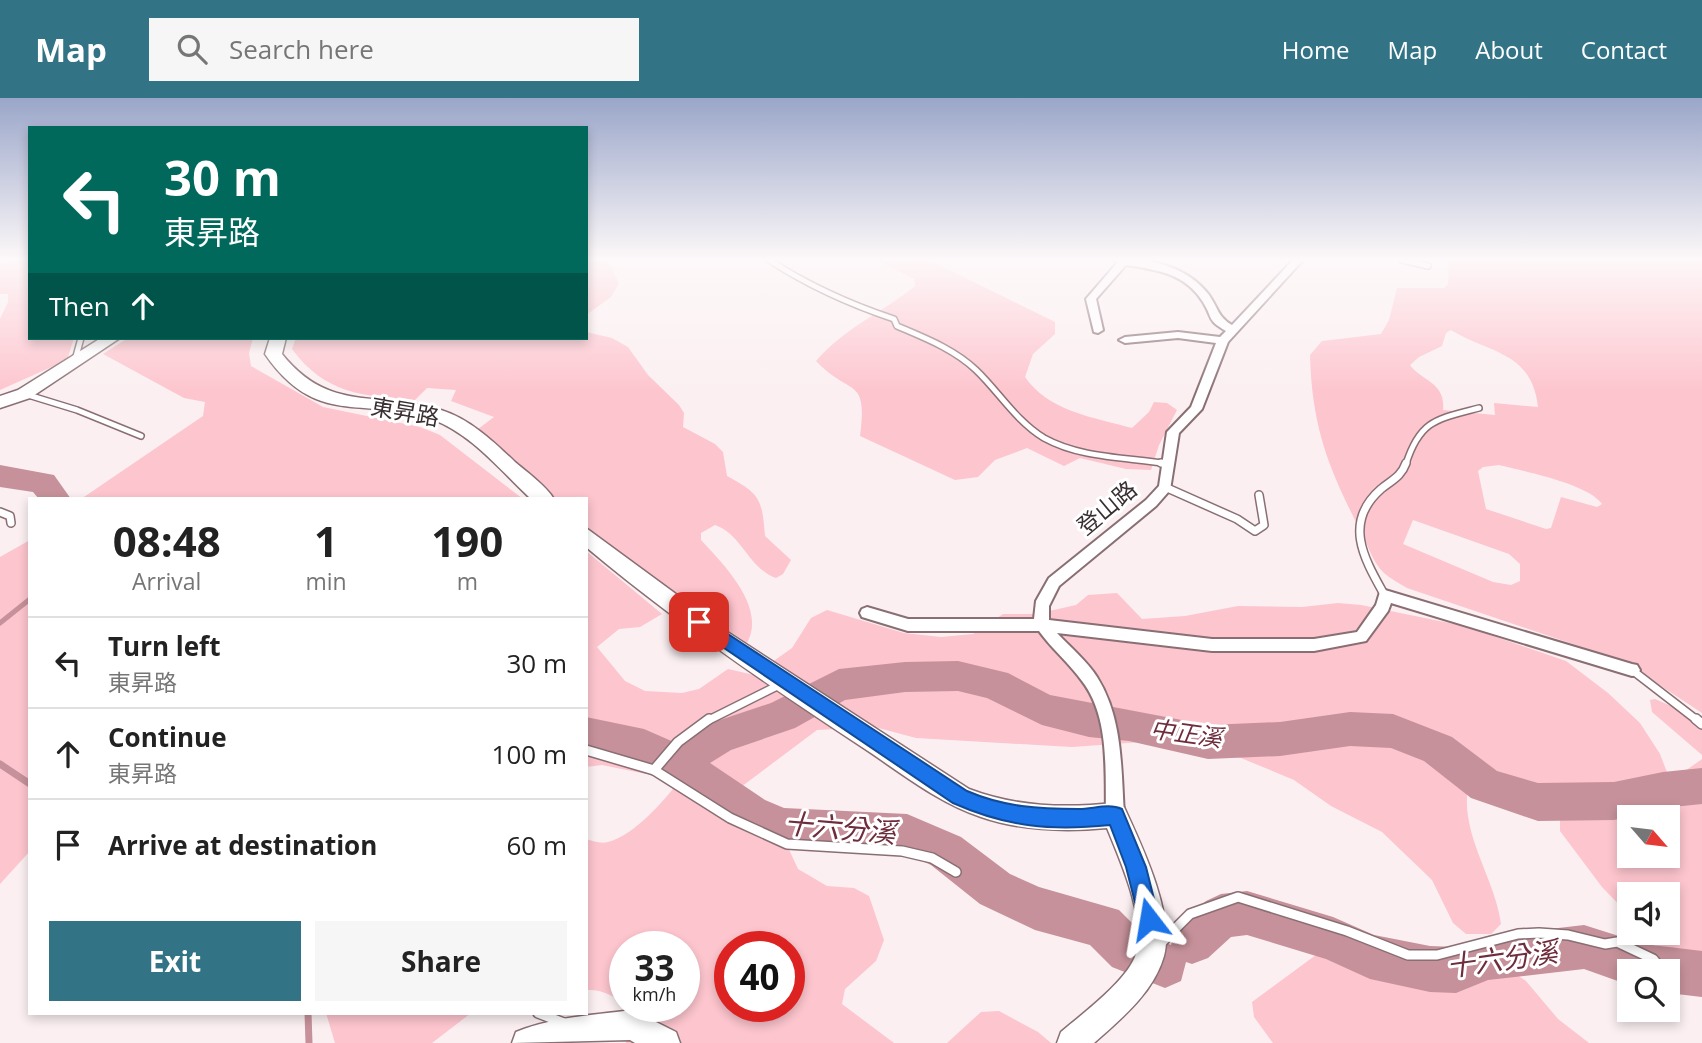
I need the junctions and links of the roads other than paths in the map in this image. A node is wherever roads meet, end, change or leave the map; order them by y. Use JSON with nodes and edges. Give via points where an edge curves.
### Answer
{"nodes":[{"id":1,"x":848,"y":304,"type":"edge"},
{"id":2,"x":1092,"y":304,"type":"edge"},
{"id":3,"x":1210,"y":304,"type":"edge"},
{"id":4,"x":1257,"y":304,"type":"edge"},
{"id":5,"x":1098,"y":330,"type":"dead end"},
{"id":6,"x":1233,"y":330,"type":"junction"},
{"id":7,"x":80,"y":340,"type":"edge"},
{"id":8,"x":109,"y":340,"type":"edge"},
{"id":9,"x":277,"y":340,"type":"edge"},
{"id":10,"x":1125,"y":340,"type":"dead end"},
{"id":11,"x":1223,"y":341,"type":"junction"},
{"id":12,"x":75,"y":361,"type":"junction"},
{"id":13,"x":24,"y":394,"type":"junction"},
{"id":14,"x":0,"y":402,"type":"edge"},
{"id":15,"x":1479,"y":408,"type":"dead end"},
{"id":16,"x":0,"y":411,"type":"edge"},
{"id":17,"x":141,"y":436,"type":"dead end"},
{"id":18,"x":1170,"y":464,"type":"junction"},
{"id":19,"x":1165,"y":487,"type":"junction"},
{"id":20,"x":526,"y":492,"type":"edge"},
{"id":21,"x":1259,"y":495,"type":"dead end"},
{"id":22,"x":0,"y":512,"type":"edge"},
{"id":23,"x":11,"y":523,"type":"dead end"},
{"id":24,"x":588,"y":537,"type":"edge"},
{"id":25,"x":1385,"y":596,"type":"junction"},
{"id":26,"x":867,"y":613,"type":"dead end"},
{"id":27,"x":1043,"y":625,"type":"junction"},
{"id":28,"x":1632,"y":670,"type":"joint"},
{"id":29,"x":785,"y":682,"type":"junction"},
{"id":30,"x":1702,"y":724,"type":"edge"},
{"id":31,"x":588,"y":751,"type":"edge"},
{"id":32,"x":654,"y":770,"type":"junction"},
{"id":33,"x":1115,"y":815,"type":"junction"},
{"id":34,"x":956,"y":872,"type":"dead end"},
{"id":35,"x":1150,"y":954,"type":"junction"},
{"id":36,"x":1653,"y":959,"type":"edge"},
{"id":37,"x":543,"y":1015,"type":"edge"},
{"id":38,"x":580,"y":1031,"type":"junction"},
{"id":39,"x":527,"y":1043,"type":"edge"},
{"id":40,"x":665,"y":1043,"type":"edge"},
{"id":41,"x":1072,"y":1043,"type":"edge"}],
"edges":[{"from":1,"to":18,"type":"lane","via":[[894,319],[897,326],[951,351],[1045,438],[1104,457]]},
{"from":2,"to":5,"type":"street"},
{"from":3,"to":6,"type":"street","via":[[1216,320]]},
{"from":4,"to":6,"type":"street","name":"登山路"},
{"from":6,"to":11,"type":"street","name":"登山路"},
{"from":7,"to":12,"type":"lane"},
{"from":8,"to":12,"type":"street"},
{"from":9,"to":20,"type":"street","name":"東昇路","via":[[273,354],[303,388],[330,401],[438,415],[464,427]]},
{"from":10,"to":11,"type":"street","via":[[1178,335]]},
{"from":11,"to":18,"type":"street","name":"登山路","via":[[1196,409],[1173,432]]},
{"from":12,"to":13,"type":"street"},
{"from":13,"to":14,"type":"street"},
{"from":13,"to":16,"type":"street"},
{"from":13,"to":17,"type":"lane"},
{"from":15,"to":25,"type":"lane","via":[[1445,416],[1421,430],[1400,476],[1360,514],[1356,529],[1360,550]]},
{"from":18,"to":19,"type":"street","name":"登山路"},
{"from":19,"to":21,"type":"lane","via":[[1255,531],[1264,525]]},
{"from":19,"to":27,"type":"street","name":"登山路","via":[[1054,582],[1041,608]]},
{"from":22,"to":23,"type":"lane","via":[[10,516]]},
{"from":24,"to":29,"type":"street","via":[[634,577]]},
{"from":25,"to":27,"type":"street","via":[[1383,607],[1361,637],[1314,645],[1212,645]]},
{"from":25,"to":28,"type":"street"},
{"from":26,"to":27,"type":"street","via":[[908,625]]},
{"from":27,"to":33,"type":"street","via":[[1093,684],[1106,715],[1112,735]]},
{"from":28,"to":30,"type":"lane"},
{"from":29,"to":32,"type":"lane","via":[[724,709],[662,755]]},
{"from":29,"to":33,"type":"street","via":[[960,797],[992,811],[1083,819]]},
{"from":31,"to":32,"type":"lane"},
{"from":32,"to":34,"type":"lane","via":[[730,818],[787,844],[902,851],[932,858]]},
{"from":33,"to":35,"type":"street","via":[[1136,867],[1149,919]]},
{"from":35,"to":36,"type":"lane","via":[[1191,914],[1238,897],[1408,954],[1437,955],[1539,933],[1617,942]]},
{"from":35,"to":41,"type":"street","via":[[1135,982]]},
{"from":37,"to":38,"type":"lane"},
{"from":38,"to":39,"type":"street"},
{"from":38,"to":40,"type":"street","via":[[632,1025]]}]}
